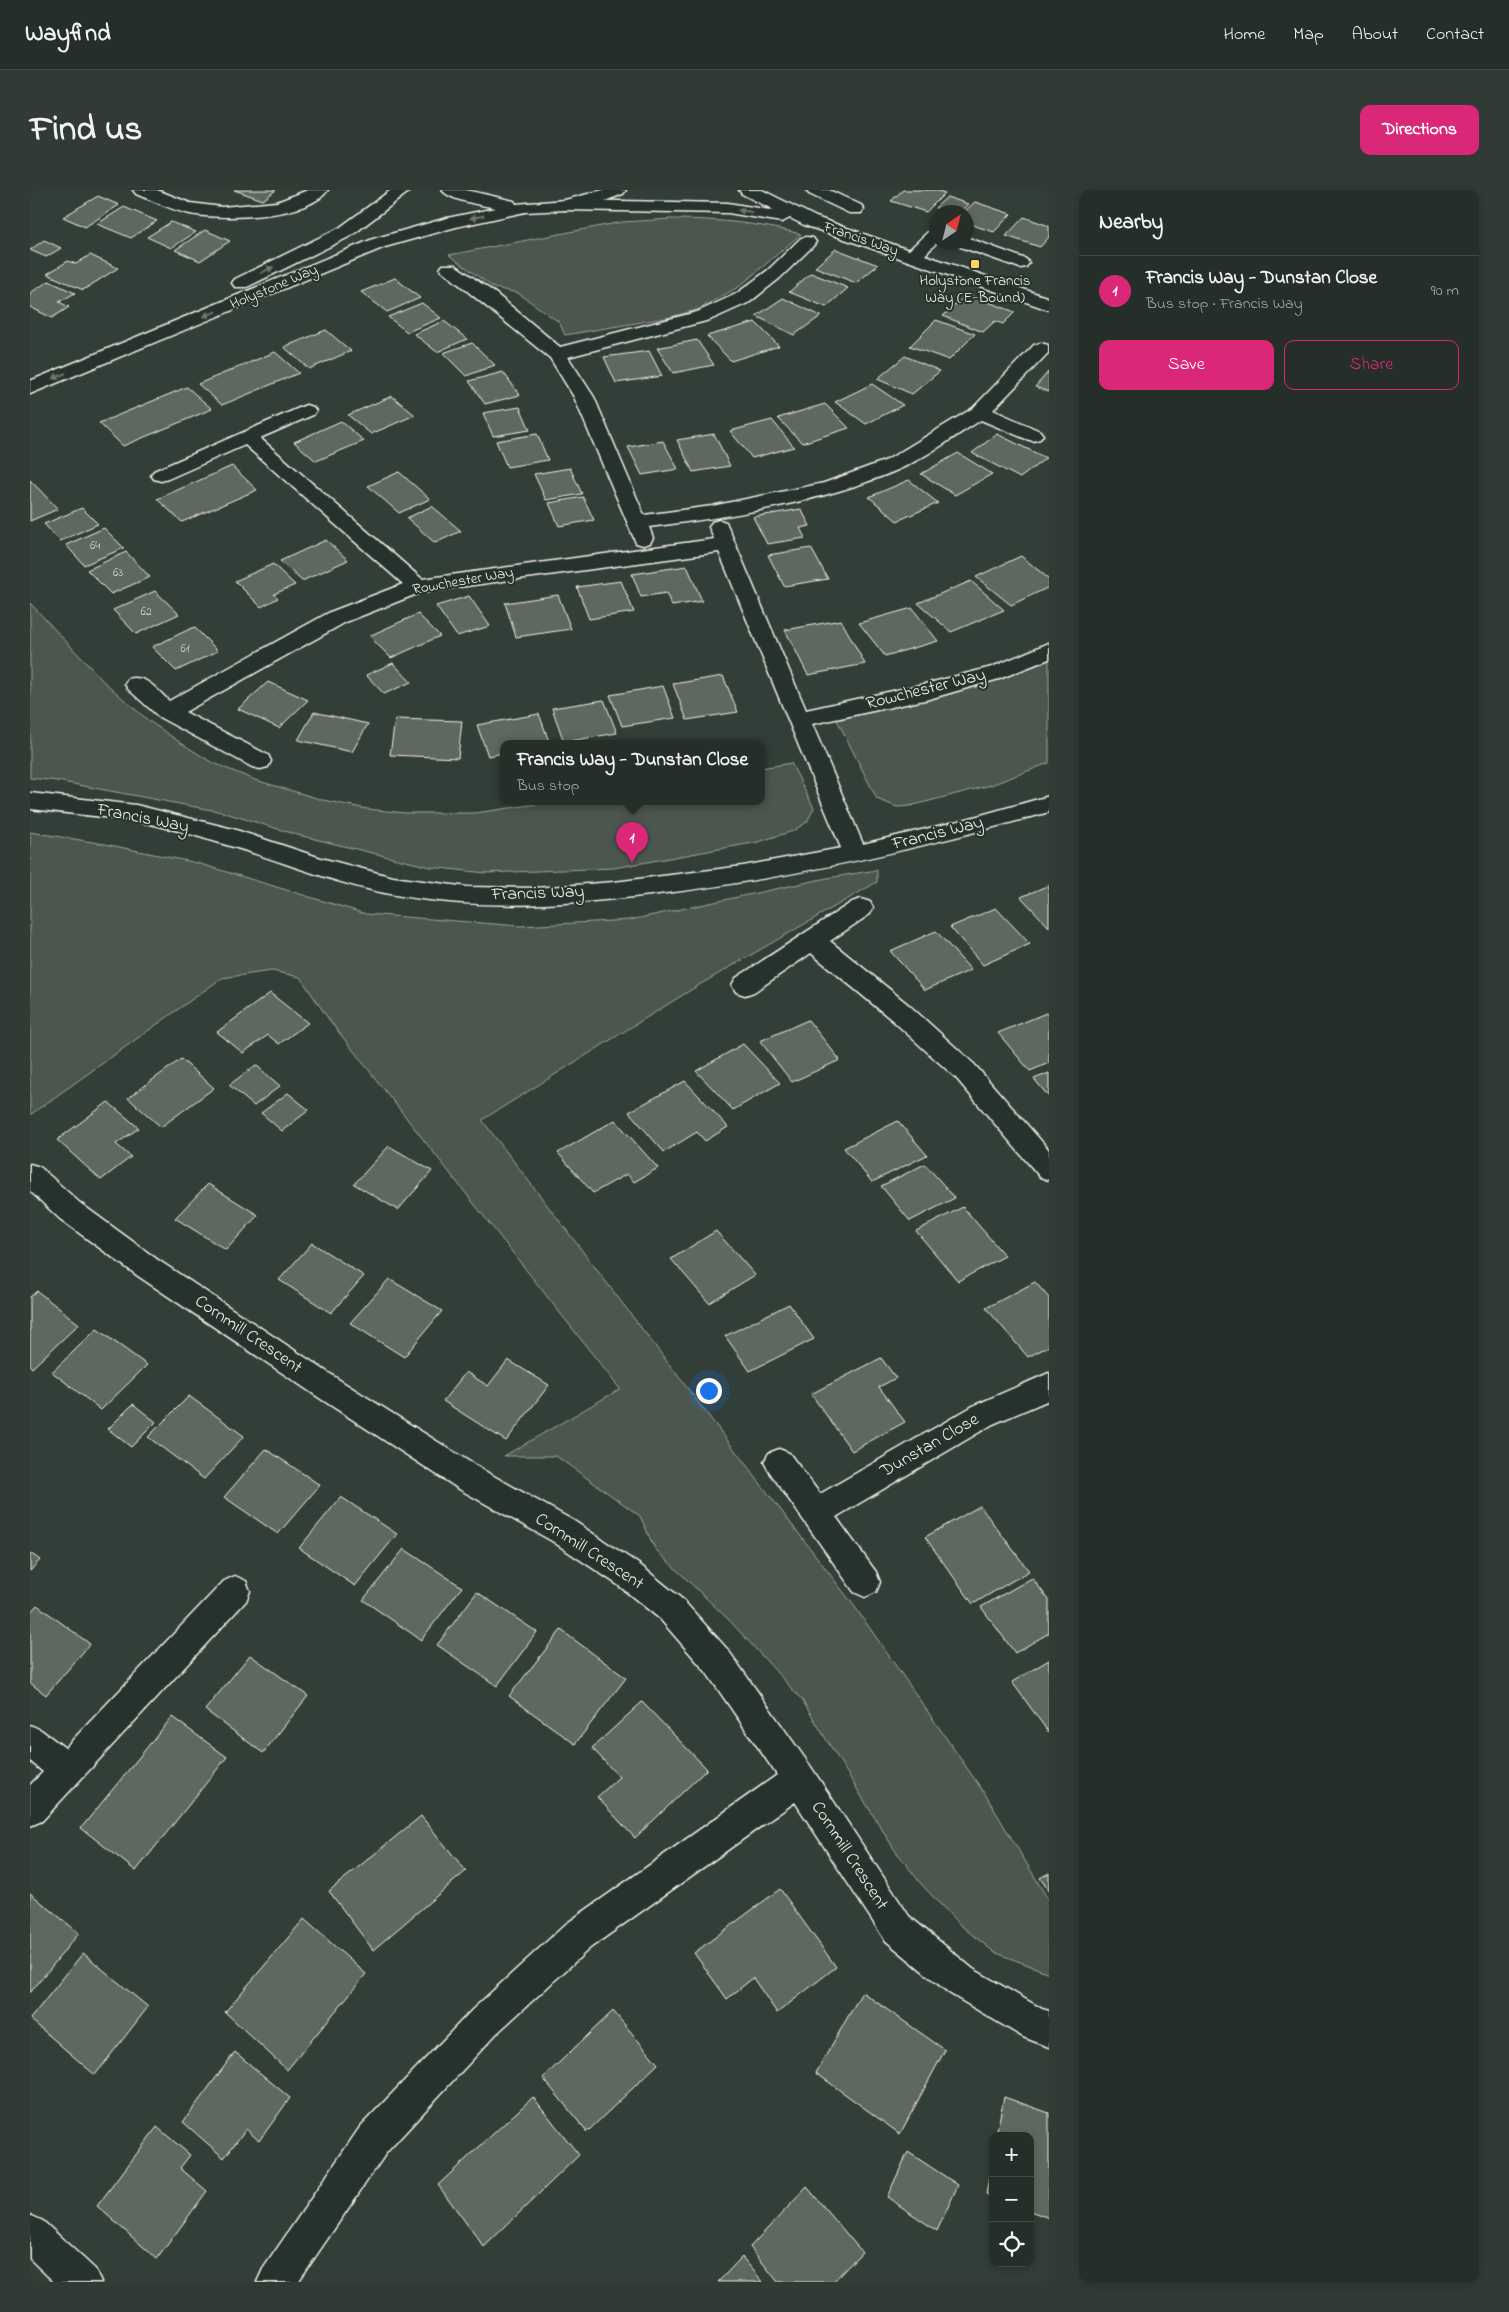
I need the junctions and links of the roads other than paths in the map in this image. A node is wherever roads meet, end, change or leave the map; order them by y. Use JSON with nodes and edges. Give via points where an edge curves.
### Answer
{"nodes":[{"id":1,"x":319,"y":190,"type":"edge"},
{"id":2,"x":402,"y":190,"type":"edge"},
{"id":3,"x":451,"y":190,"type":"edge"},
{"id":4,"x":617,"y":190,"type":"edge"},
{"id":5,"x":748,"y":190,"type":"edge"},
{"id":6,"x":815,"y":190,"type":"edge"},
{"id":7,"x":147,"y":191,"type":"edge"},
{"id":8,"x":565,"y":205,"type":"junction"},
{"id":9,"x":524,"y":207,"type":"junction"},
{"id":10,"x":855,"y":209,"type":"dead end"},
{"id":11,"x":810,"y":221,"type":"junction"},
{"id":12,"x":929,"y":234,"type":"edge"},
{"id":13,"x":807,"y":242,"type":"dead end"},
{"id":14,"x":974,"y":246,"type":"edge"},
{"id":15,"x":912,"y":256,"type":"junction"},
{"id":16,"x":1020,"y":263,"type":"dead end"},
{"id":17,"x":449,"y":269,"type":"dead end"},
{"id":18,"x":1049,"y":304,"type":"edge"},
{"id":19,"x":1041,"y":349,"type":"dead end"},
{"id":20,"x":557,"y":354,"type":"junction"},
{"id":21,"x":30,"y":372,"type":"edge"},
{"id":22,"x":30,"y":388,"type":"edge"},
{"id":23,"x":306,"y":411,"type":"dead end"},
{"id":24,"x":980,"y":412,"type":"junction"},
{"id":25,"x":1032,"y":435,"type":"dead end"},
{"id":26,"x":247,"y":437,"type":"junction"},
{"id":27,"x":161,"y":475,"type":"dead end"},
{"id":28,"x":712,"y":512,"type":"junction"},
{"id":29,"x":637,"y":522,"type":"junction"},
{"id":30,"x":726,"y":544,"type":"junction"},
{"id":31,"x":649,"y":555,"type":"junction"},
{"id":32,"x":418,"y":586,"type":"junction"},
{"id":33,"x":1049,"y":650,"type":"edge"},
{"id":34,"x":136,"y":684,"type":"dead end"},
{"id":35,"x":167,"y":712,"type":"junction"},
{"id":36,"x":799,"y":719,"type":"junction"},
{"id":37,"x":260,"y":761,"type":"dead end"},
{"id":38,"x":30,"y":801,"type":"edge"},
{"id":39,"x":1049,"y":804,"type":"edge"},
{"id":40,"x":855,"y":854,"type":"junction"},
{"id":41,"x":861,"y":908,"type":"dead end"},
{"id":42,"x":813,"y":940,"type":"junction"},
{"id":43,"x":746,"y":985,"type":"dead end"},
{"id":44,"x":1049,"y":1169,"type":"edge"},
{"id":45,"x":30,"y":1175,"type":"edge"},
{"id":46,"x":1049,"y":1386,"type":"edge"},
{"id":47,"x":779,"y":1462,"type":"dead end"},
{"id":48,"x":815,"y":1513,"type":"junction"},
{"id":49,"x":865,"y":1582,"type":"dead end"},
{"id":50,"x":235,"y":1591,"type":"dead end"},
{"id":51,"x":30,"y":1741,"type":"edge"},
{"id":52,"x":67,"y":1770,"type":"junction"},
{"id":53,"x":799,"y":1779,"type":"junction"},
{"id":54,"x":30,"y":1809,"type":"edge"},
{"id":55,"x":1049,"y":2029,"type":"edge"},
{"id":56,"x":30,"y":2234,"type":"edge"},
{"id":57,"x":82,"y":2282,"type":"edge"},
{"id":58,"x":276,"y":2282,"type":"edge"}],
"edges":[{"from":1,"to":7,"type":"street","via":[[293,205],[230,211],[192,209]]},
{"from":21,"to":2,"type":"street","name":"Holystone Way","one_way":true,"via":[[228,289],[346,232]]},
{"from":3,"to":9,"type":"street","name":"Holystone Way","via":[[492,203]]},
{"from":4,"to":8,"type":"street","name":"Holystone Way","via":[[602,197]]},
{"from":5,"to":11,"type":"street","name":"Francis Way"},
{"from":6,"to":10,"type":"street"},
{"from":8,"to":9,"type":"street","name":"Holystone Way"},
{"from":11,"to":8,"type":"street","name":"Francis Way","one_way":true,"via":[[728,208]]},
{"from":9,"to":22,"type":"street","name":"Holystone Way","one_way":true,"via":[[453,222],[379,243]]},
{"from":11,"to":15,"type":"street","name":"Francis Way"},
{"from":12,"to":15,"type":"street","name":"Francis Way"},
{"from":13,"to":20,"type":"street","via":[[774,274],[742,298],[704,316]]},
{"from":14,"to":16,"type":"street"},
{"from":15,"to":18,"type":"street","name":"Francis Way"},
{"from":17,"to":20,"type":"street"},
{"from":19,"to":24,"type":"street"},
{"from":20,"to":29,"type":"street","via":[[584,397]]},
{"from":23,"to":26,"type":"street"},
{"from":24,"to":25,"type":"street"},
{"from":24,"to":28,"type":"street","via":[[894,464],[829,488]]},
{"from":26,"to":27,"type":"street"},
{"from":26,"to":32,"type":"street"},
{"from":28,"to":29,"type":"street"},
{"from":28,"to":30,"type":"street"},
{"from":29,"to":31,"type":"street"},
{"from":30,"to":31,"type":"street","name":"Rowchester Way"},
{"from":30,"to":36,"type":"street"},
{"from":31,"to":32,"type":"street","name":"Rowchester Way"},
{"from":32,"to":35,"type":"street","name":"Rowchester Way","via":[[338,617]]},
{"from":33,"to":36,"type":"street","name":"Rowchester Way","via":[[999,672],[929,692]]},
{"from":34,"to":35,"type":"street"},
{"from":35,"to":37,"type":"street"},
{"from":36,"to":40,"type":"street"},
{"from":38,"to":40,"type":"street","name":"Francis Way","via":[[136,814],[234,838],[318,866],[393,886],[467,896],[536,897],[614,891],[743,875]]},
{"from":39,"to":40,"type":"street","name":"Francis Way"},
{"from":41,"to":42,"type":"street"},
{"from":42,"to":43,"type":"street"},
{"from":42,"to":44,"type":"street","via":[[902,1013],[965,1071]]},
{"from":45,"to":53,"type":"street","name":"Cornmill Crescent","via":[[70,1210],[148,1268],[470,1479],[563,1531],[629,1575],[671,1609],[717,1661]]},
{"from":46,"to":48,"type":"street","name":"Dunstan Close","via":[[983,1415]]},
{"from":47,"to":48,"type":"street"},
{"from":48,"to":49,"type":"street"},
{"from":50,"to":52,"type":"street"},
{"from":51,"to":52,"type":"street"},
{"from":52,"to":54,"type":"street"},
{"from":53,"to":55,"type":"street","name":"Cornmill Crescent","via":[[897,1928],[961,1981],[1035,2025]]},
{"from":53,"to":58,"type":"street","via":[[578,1936],[484,2022],[373,2140]]},
{"from":56,"to":57,"type":"street"}]}
